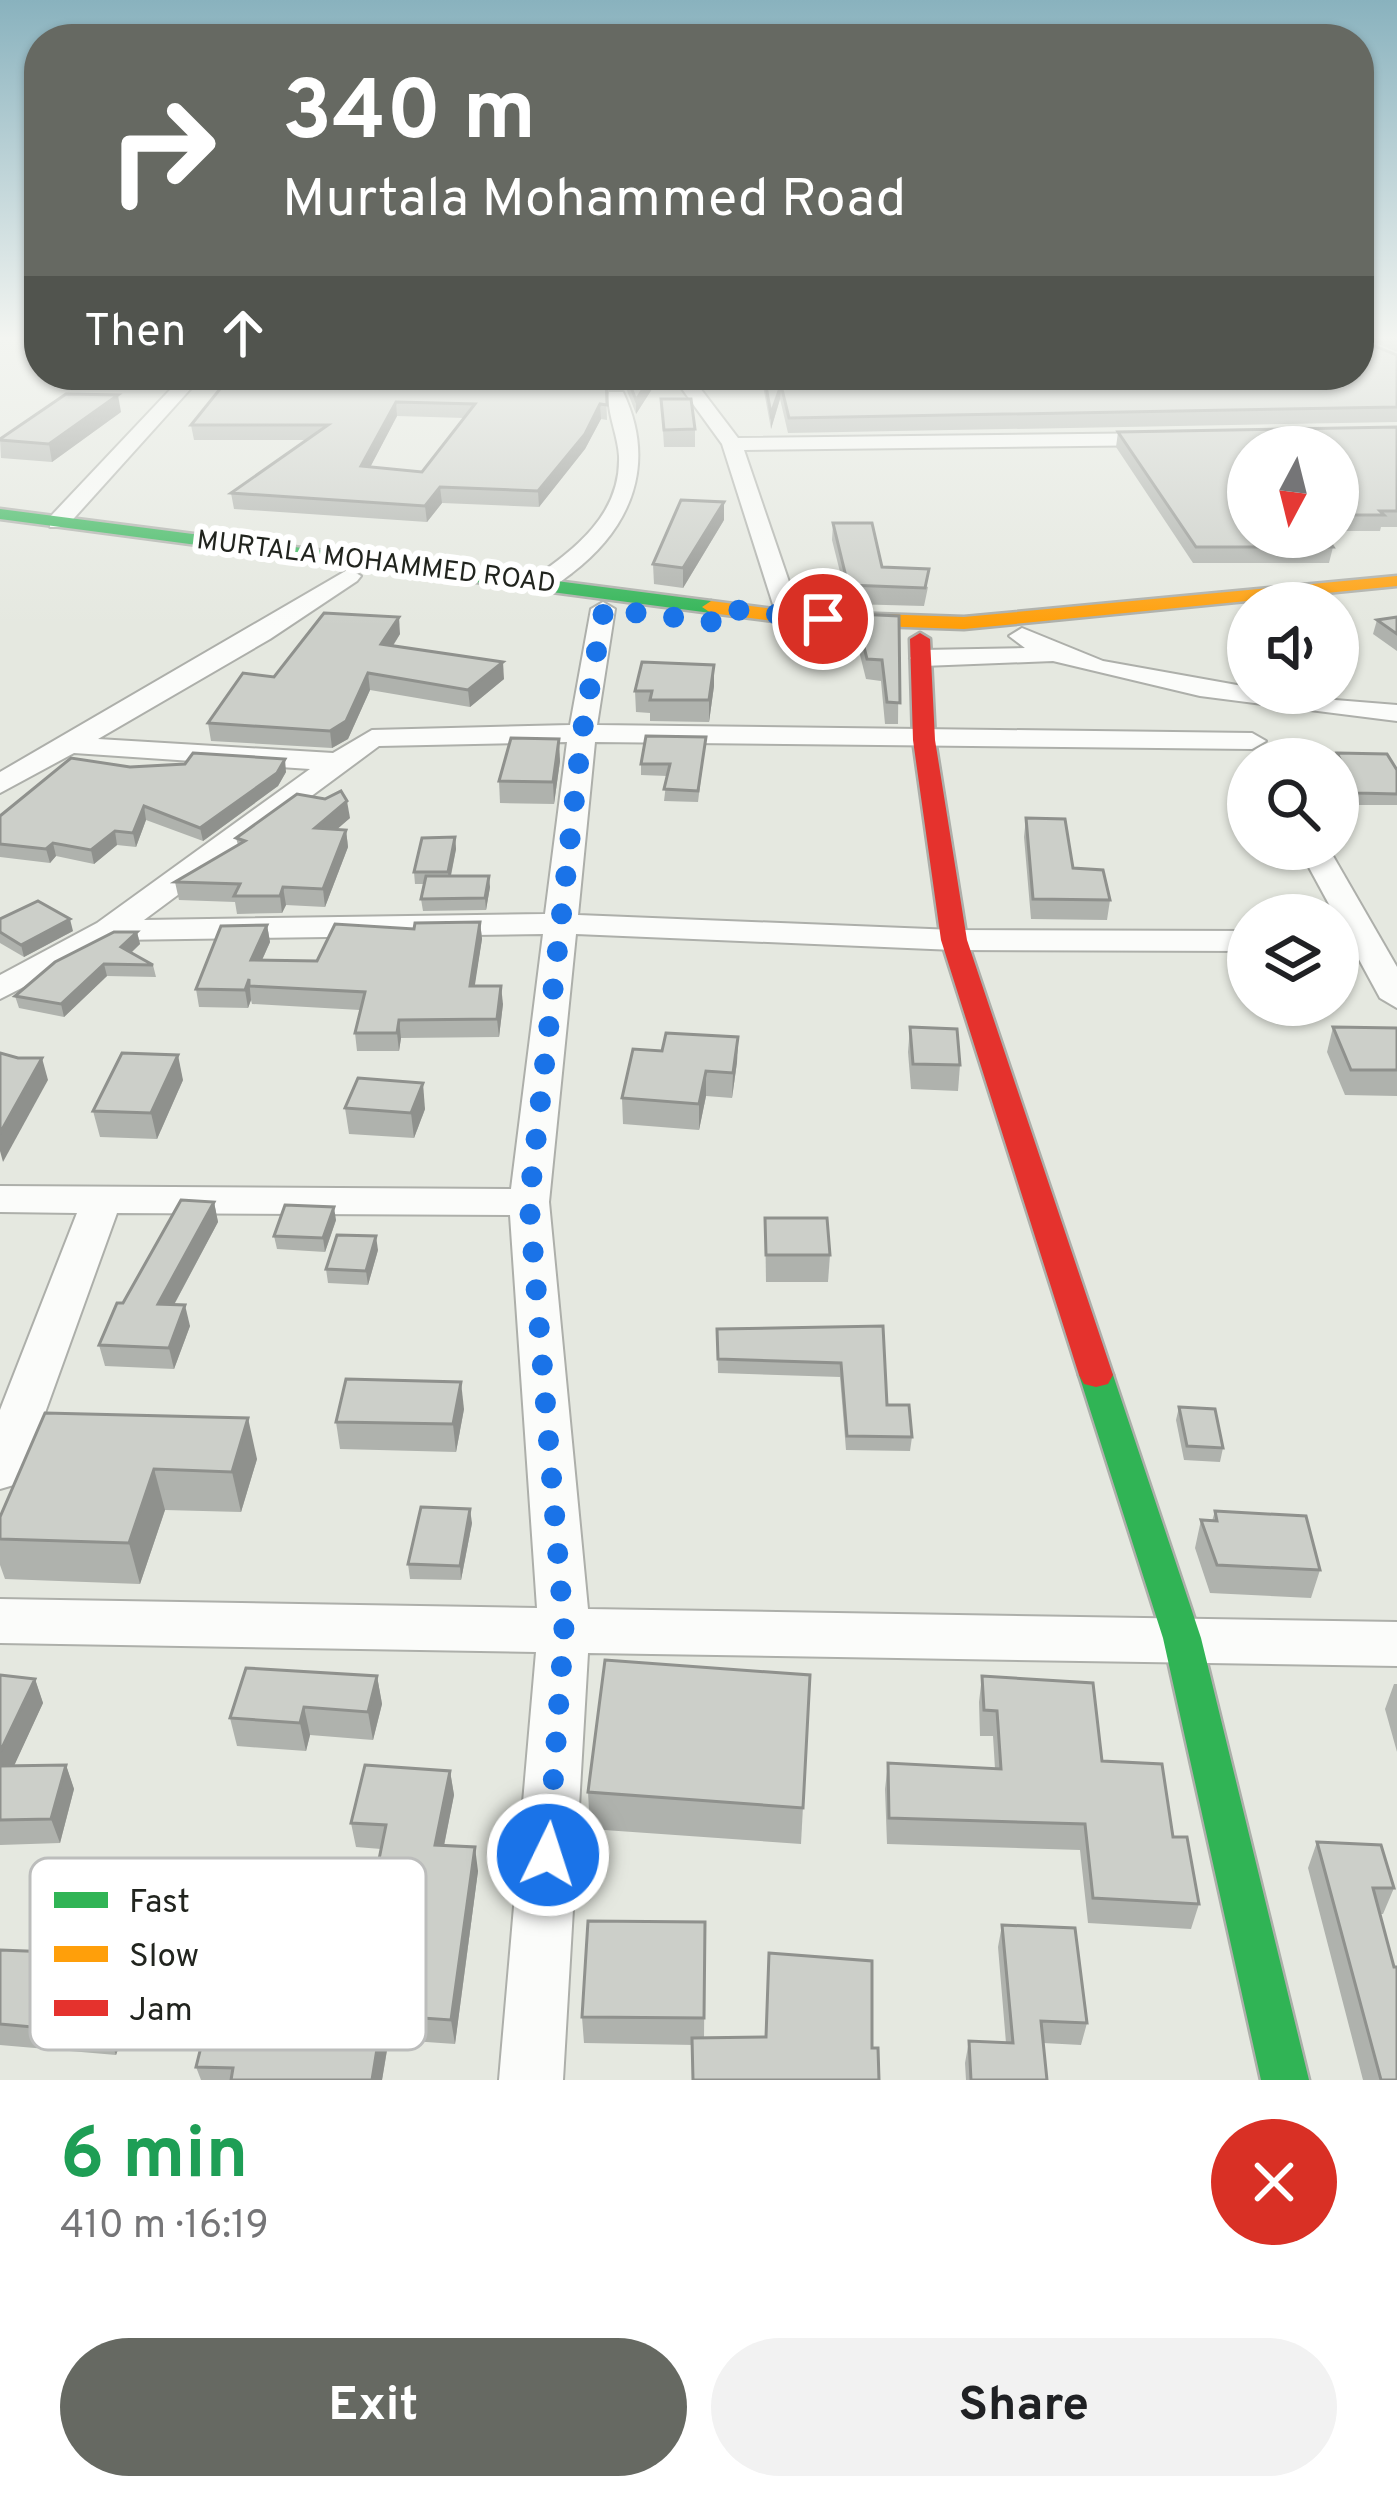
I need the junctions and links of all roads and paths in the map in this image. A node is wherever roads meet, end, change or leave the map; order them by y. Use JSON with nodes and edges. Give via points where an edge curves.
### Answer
{"nodes":[{"id":1,"x":141,"y":432,"type":"edge"},
{"id":2,"x":623,"y":432,"type":"edge"},
{"id":3,"x":723,"y":432,"type":"edge"},
{"id":4,"x":1180,"y":439,"type":"edge"},
{"id":5,"x":732,"y":444,"type":"junction"},
{"id":6,"x":0,"y":514,"type":"edge"},
{"id":7,"x":58,"y":522,"type":"junction"},
{"id":8,"x":0,"y":529,"type":"edge"},
{"id":9,"x":349,"y":576,"type":"junction"},
{"id":10,"x":1397,"y":581,"type":"edge"},
{"id":11,"x":539,"y":585,"type":"junction"},
{"id":12,"x":1397,"y":601,"type":"edge"},
{"id":13,"x":1359,"y":604,"type":"edge"},
{"id":14,"x":604,"y":609,"type":"junction"},
{"id":15,"x":716,"y":615,"type":"junction"},
{"id":16,"x":789,"y":617,"type":"junction"},
{"id":17,"x":1227,"y":617,"type":"edge"},
{"id":18,"x":1022,"y":636,"type":"junction"},
{"id":19,"x":921,"y":649,"type":"junction"},
{"id":20,"x":1047,"y":655,"type":"junction"},
{"id":21,"x":1227,"y":691,"type":"edge"},
{"id":22,"x":1359,"y":707,"type":"edge"},
{"id":23,"x":1397,"y":712,"type":"edge"},
{"id":24,"x":582,"y":733,"type":"junction"},
{"id":25,"x":924,"y":740,"type":"junction"},
{"id":26,"x":68,"y":744,"type":"junction"},
{"id":27,"x":1227,"y":749,"type":"edge"},
{"id":28,"x":338,"y":762,"type":"junction"},
{"id":29,"x":0,"y":784,"type":"edge"},
{"id":30,"x":1326,"y":870,"type":"edge"},
{"id":31,"x":562,"y":924,"type":"junction"},
{"id":32,"x":109,"y":930,"type":"junction"},
{"id":33,"x":953,"y":940,"type":"junction"},
{"id":34,"x":1227,"y":941,"type":"edge"},
{"id":35,"x":1367,"y":941,"type":"edge"},
{"id":36,"x":0,"y":989,"type":"edge"},
{"id":37,"x":1397,"y":998,"type":"edge"},
{"id":38,"x":0,"y":1199,"type":"edge"},
{"id":39,"x":102,"y":1199,"type":"junction"},
{"id":40,"x":529,"y":1202,"type":"junction"},
{"id":41,"x":0,"y":1471,"type":"edge"},
{"id":42,"x":1,"y":1623,"type":"edge"},
{"id":43,"x":564,"y":1630,"type":"junction"},
{"id":44,"x":1182,"y":1638,"type":"junction"},
{"id":45,"x":1397,"y":1644,"type":"edge"},
{"id":46,"x":531,"y":2080,"type":"edge"},
{"id":47,"x":1285,"y":2080,"type":"edge"}],
"edges":[{"from":1,"to":7,"type":"street"},
{"from":2,"to":11,"type":"street","via":[[632,476],[621,511],[579,558]]},
{"from":3,"to":5,"type":"street"},
{"from":4,"to":5,"type":"street"},
{"from":5,"to":16,"type":"street"},
{"from":6,"to":7,"type":"main road","name":"MURTALA MOHAMMED ROAD"},
{"from":7,"to":11,"type":"main road","name":"MURTALA MOHAMMED ROAD"},
{"from":8,"to":9,"type":"main road","name":"MURTALA MOHAMMED ROAD"},
{"from":9,"to":14,"type":"main road","name":"MURTALA MOHAMMED ROAD"},
{"from":9,"to":26,"type":"street"},
{"from":10,"to":16,"type":"main road","name":"MURTALA MOHAMMED ROAD","via":[[964,623]]},
{"from":11,"to":15,"type":"main road","name":"MURTALA MOHAMMED ROAD"},
{"from":12,"to":13,"type":"main road"},
{"from":14,"to":15,"type":"main road","name":"MURTALA MOHAMMED ROAD"},
{"from":14,"to":24,"type":"street"},
{"from":15,"to":16,"type":"main road","name":"MURTALA MOHAMMED ROAD"},
{"from":15,"to":19,"type":"main road","name":"MURTALA MOHAMMED ROAD"},
{"from":17,"to":18,"type":"main road","name":"MURTALA MOHAMMED ROAD"},
{"from":18,"to":19,"type":"main road","name":"MURTALA MOHAMMED ROAD"},
{"from":18,"to":20,"type":"street"},
{"from":19,"to":20,"type":"street"},
{"from":19,"to":25,"type":"main road"},
{"from":20,"to":21,"type":"street"},
{"from":22,"to":23,"type":"street"},
{"from":24,"to":25,"type":"street"},
{"from":24,"to":28,"type":"street","via":[[396,734],[372,738]]},
{"from":24,"to":31,"type":"street"},
{"from":25,"to":27,"type":"street"},
{"from":25,"to":33,"type":"main road"},
{"from":26,"to":28,"type":"street"},
{"from":26,"to":29,"type":"street"},
{"from":28,"to":32,"type":"street"},
{"from":30,"to":35,"type":"street"},
{"from":31,"to":32,"type":"street"},
{"from":31,"to":33,"type":"street"},
{"from":31,"to":40,"type":"street"},
{"from":32,"to":36,"type":"street"},
{"from":33,"to":34,"type":"street"},
{"from":33,"to":44,"type":"main road"},
{"from":35,"to":37,"type":"street"},
{"from":38,"to":39,"type":"street"},
{"from":39,"to":40,"type":"street"},
{"from":39,"to":41,"type":"street"},
{"from":40,"to":43,"type":"street"},
{"from":42,"to":43,"type":"street"},
{"from":43,"to":44,"type":"street"},
{"from":43,"to":46,"type":"street"},
{"from":44,"to":45,"type":"street"},
{"from":44,"to":47,"type":"main road"}]}
